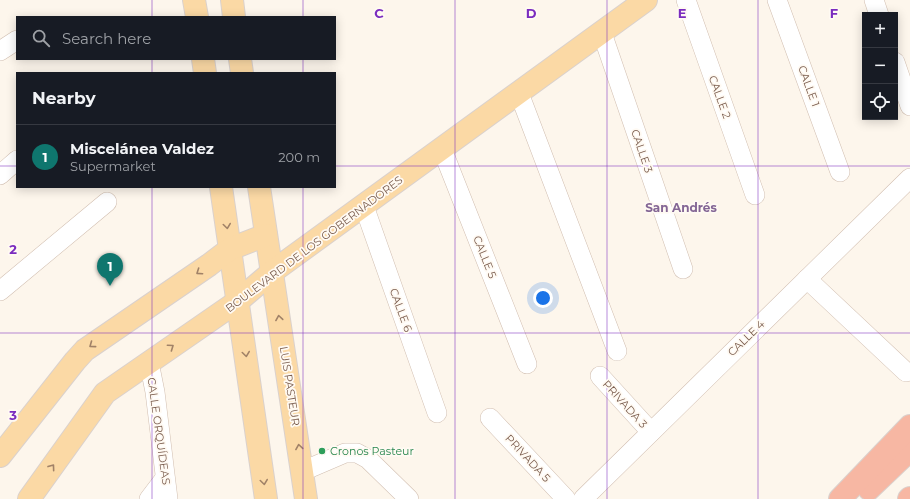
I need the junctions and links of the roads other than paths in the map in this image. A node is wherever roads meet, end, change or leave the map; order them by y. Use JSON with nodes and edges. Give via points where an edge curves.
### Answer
{"nodes":[{"id":1,"x":194,"y":0,"type":"edge"},
{"id":2,"x":232,"y":0,"type":"edge"},
{"id":3,"x":646,"y":0,"type":"edge"},
{"id":4,"x":686,"y":0,"type":"edge"},
{"id":5,"x":777,"y":0,"type":"edge"},
{"id":6,"x":197,"y":16,"type":"edge"},
{"id":7,"x":234,"y":16,"type":"edge"},
{"id":8,"x":602,"y":33,"type":"junction"},
{"id":9,"x":16,"y":41,"type":"edge"},
{"id":10,"x":0,"y":51,"type":"edge"},
{"id":11,"x":203,"y":60,"type":"edge"},
{"id":12,"x":240,"y":60,"type":"edge"},
{"id":13,"x":898,"y":71,"type":"edge"},
{"id":14,"x":205,"y":72,"type":"edge"},
{"id":15,"x":242,"y":72,"type":"edge"},
{"id":16,"x":519,"y":93,"type":"junction"},
{"id":17,"x":910,"y":106,"type":"edge"},
{"id":18,"x":442,"y":149,"type":"junction"},
{"id":19,"x":16,"y":161,"type":"edge"},
{"id":20,"x":840,"y":172,"type":"dead end"},
{"id":21,"x":0,"y":175,"type":"edge"},
{"id":22,"x":910,"y":178,"type":"edge"},
{"id":23,"x":221,"y":188,"type":"edge"},
{"id":24,"x":259,"y":188,"type":"edge"},
{"id":25,"x":755,"y":195,"type":"dead end"},
{"id":26,"x":106,"y":202,"type":"dead end"},
{"id":27,"x":364,"y":206,"type":"junction"},
{"id":28,"x":266,"y":236,"type":"junction"},
{"id":29,"x":230,"y":249,"type":"junction"},
{"id":30,"x":683,"y":269,"type":"dead end"},
{"id":31,"x":272,"y":272,"type":"junction"},
{"id":32,"x":807,"y":279,"type":"junction"},
{"id":33,"x":0,"y":291,"type":"edge"},
{"id":34,"x":238,"y":301,"type":"junction"},
{"id":35,"x":617,"y":351,"type":"dead end"},
{"id":36,"x":149,"y":362,"type":"junction"},
{"id":37,"x":527,"y":364,"type":"dead end"},
{"id":38,"x":906,"y":372,"type":"dead end"},
{"id":39,"x":600,"y":376,"type":"dead end"},
{"id":40,"x":437,"y":414,"type":"dead end"},
{"id":41,"x":490,"y":418,"type":"dead end"},
{"id":42,"x":910,"y":426,"type":"edge"},
{"id":43,"x":651,"y":432,"type":"junction"},
{"id":44,"x":910,"y":435,"type":"edge"},
{"id":45,"x":910,"y":450,"type":"edge"},
{"id":46,"x":0,"y":456,"type":"edge"},
{"id":47,"x":303,"y":471,"type":"junction"},
{"id":48,"x":881,"y":477,"type":"junction"},
{"id":49,"x":165,"y":478,"type":"junction"},
{"id":50,"x":307,"y":498,"type":"edge"},
{"id":51,"x":29,"y":499,"type":"edge"},
{"id":52,"x":149,"y":499,"type":"edge"},
{"id":53,"x":168,"y":499,"type":"edge"},
{"id":54,"x":266,"y":499,"type":"edge"},
{"id":55,"x":409,"y":499,"type":"edge"},
{"id":56,"x":566,"y":499,"type":"edge"},
{"id":57,"x":583,"y":499,"type":"edge"},
{"id":58,"x":840,"y":499,"type":"edge"},
{"id":59,"x":858,"y":499,"type":"edge"}],
"edges":[{"from":1,"to":6,"type":"main road"},
{"from":2,"to":7,"type":"main road"},
{"from":3,"to":8,"type":"main road","name":"BOULEVARD DE LOS GOBERNADORES"},
{"from":4,"to":25,"type":"street","name":"CALLE 2"},
{"from":5,"to":20,"type":"street","name":"CALLE 1"},
{"from":8,"to":16,"type":"main road","name":"BOULEVARD DE LOS GOBERNADORES"},
{"from":8,"to":30,"type":"street","name":"CALLE 3"},
{"from":9,"to":10,"type":"street"},
{"from":11,"to":14,"type":"main road"},
{"from":12,"to":15,"type":"main road"},
{"from":13,"to":17,"type":"street"},
{"from":16,"to":18,"type":"main road","name":"BOULEVARD DE LOS GOBERNADORES"},
{"from":16,"to":35,"type":"street"},
{"from":18,"to":27,"type":"main road","name":"BOULEVARD DE LOS GOBERNADORES"},
{"from":18,"to":37,"type":"street","name":"CALLE 5"},
{"from":19,"to":21,"type":"street"},
{"from":22,"to":32,"type":"street","name":"CALLE 4"},
{"from":23,"to":29,"type":"main road","one_way":true},
{"from":24,"to":28,"type":"main road","name":"LUIS PASTEUR"},
{"from":26,"to":33,"type":"street"},
{"from":27,"to":31,"type":"main road","name":"BOULEVARD DE LOS GOBERNADORES"},
{"from":27,"to":40,"type":"street","name":"CALLE 6"},
{"from":28,"to":29,"type":"main road"},
{"from":28,"to":31,"type":"main road","name":"LUIS PASTEUR"},
{"from":29,"to":34,"type":"main road"},
{"from":29,"to":46,"type":"main road","one_way":true,"via":[[85,350]]},
{"from":31,"to":34,"type":"main road","name":"BOULEVARD DE LOS GOBERNADORES"},
{"from":47,"to":31,"type":"main road","name":"LUIS PASTEUR","one_way":true},
{"from":32,"to":38,"type":"street"},
{"from":32,"to":43,"type":"street","name":"CALLE 4"},
{"from":36,"to":34,"type":"main road","name":"BOULEVARD DE LOS GOBERNADORES","one_way":true},
{"from":34,"to":54,"type":"main road","one_way":true},
{"from":36,"to":49,"type":"street","name":"CALLE ORQUÍDEAS"},
{"from":51,"to":36,"type":"main road","name":"BOULEVARD DE LOS GOBERNADORES","one_way":true,"via":[[105,394]]},
{"from":39,"to":43,"type":"street","name":"PRIVADA 3"},
{"from":41,"to":56,"type":"street","name":"PRIVADA 5"},
{"from":42,"to":58,"type":"highway"},
{"from":43,"to":57,"type":"street","name":"CALLE 4"},
{"from":44,"to":48,"type":"highway"},
{"from":45,"to":48,"type":"highway"},
{"from":47,"to":50,"type":"main road","name":"LUIS PASTEUR"},
{"from":47,"to":55,"type":"street","via":[[345,453],[357,453],[368,459]]},
{"from":48,"to":59,"type":"highway"},
{"from":49,"to":52,"type":"street"},
{"from":49,"to":53,"type":"street","name":"CALLE ORQUÍDEAS"}]}
